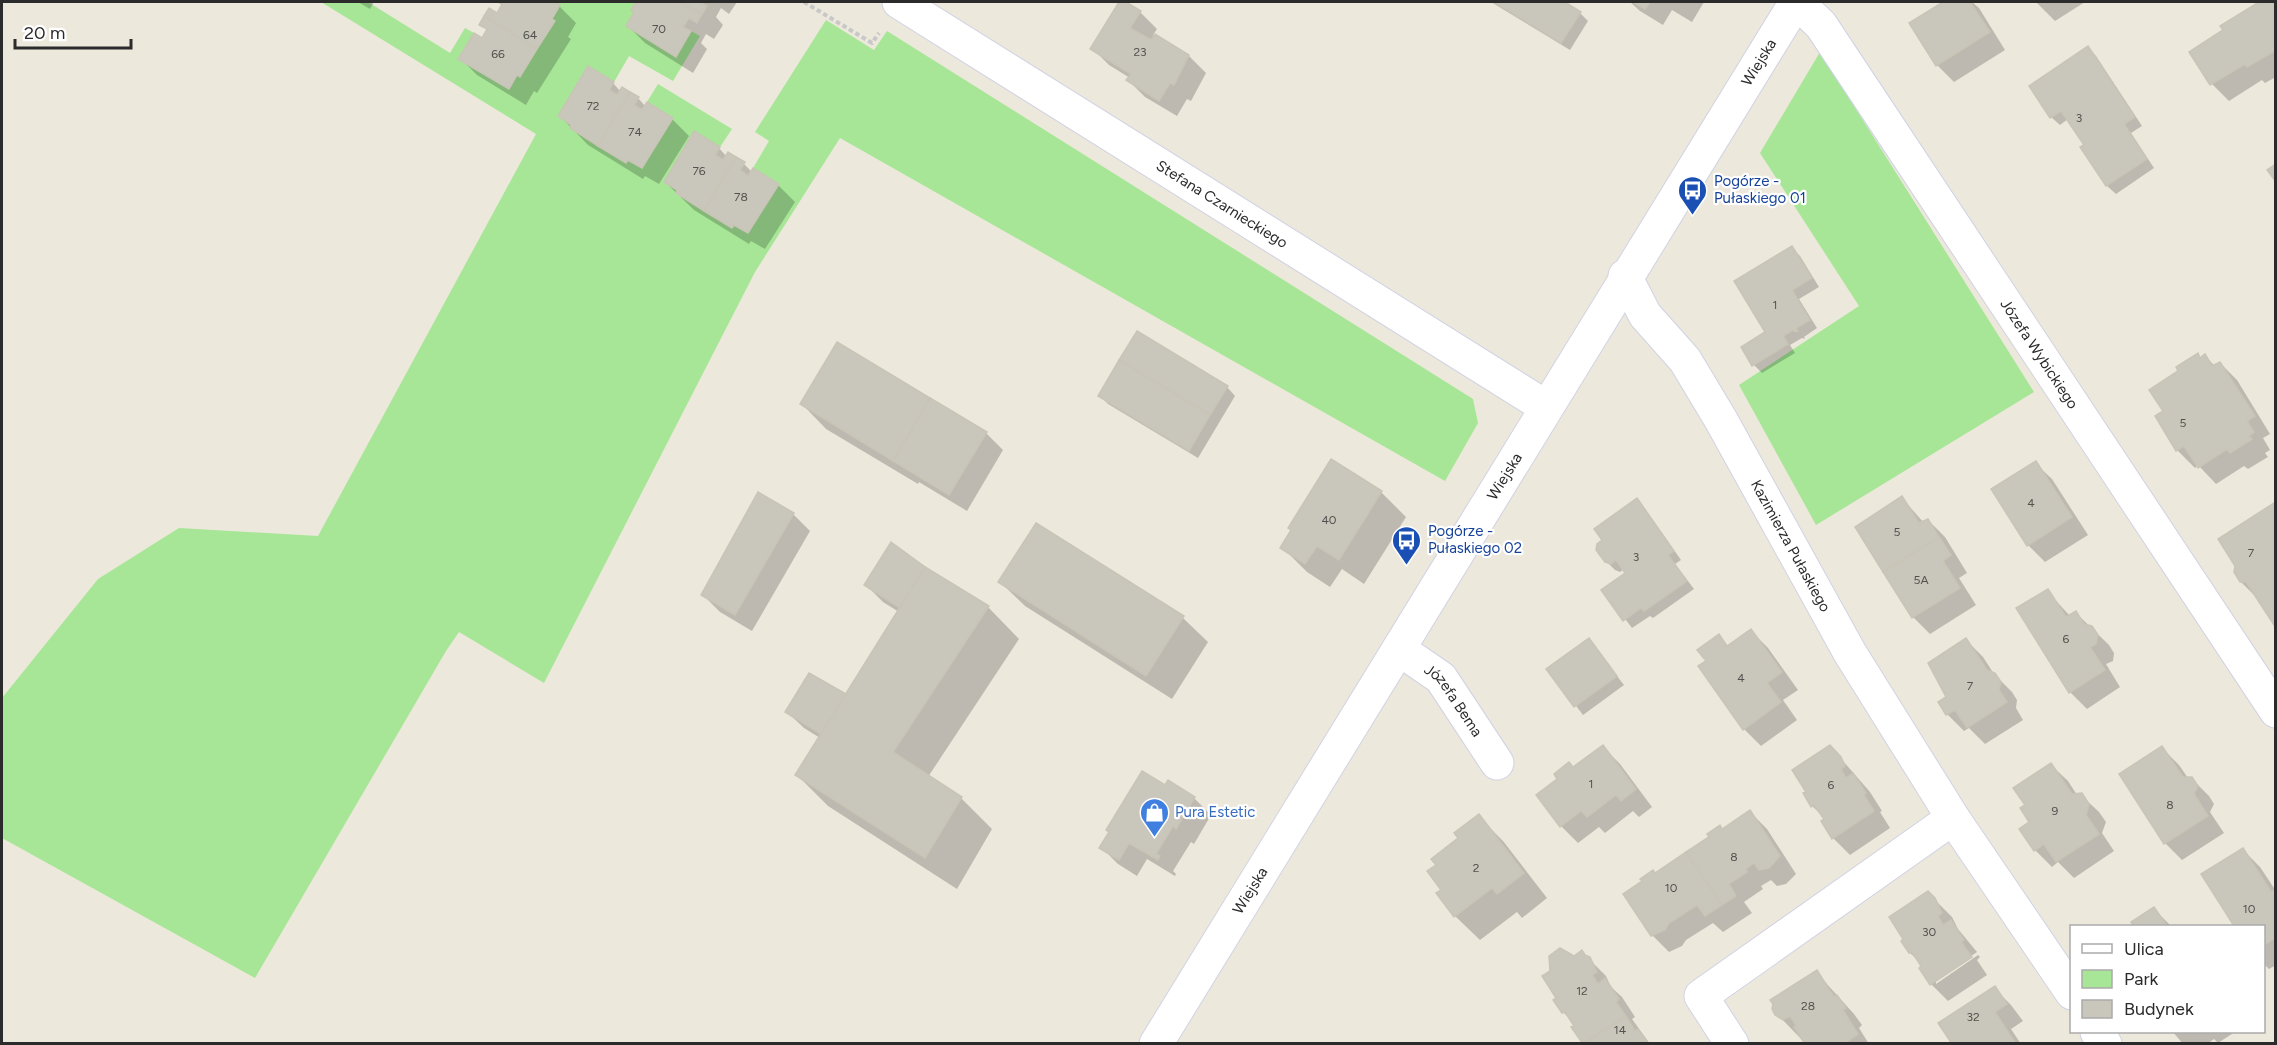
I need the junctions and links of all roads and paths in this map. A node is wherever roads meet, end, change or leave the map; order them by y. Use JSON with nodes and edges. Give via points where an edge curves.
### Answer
{"nodes":[{"id":1,"x":804,"y":2,"type":"edge"},
{"id":2,"x":1796,"y":2,"type":"edge"},
{"id":3,"x":890,"y":15,"type":"edge"},
{"id":4,"x":1625,"y":276,"type":"junction"},
{"id":5,"x":1546,"y":407,"type":"junction"},
{"id":6,"x":1399,"y":649,"type":"junction"},
{"id":7,"x":2276,"y":711,"type":"edge"},
{"id":8,"x":1497,"y":763,"type":"dead end"},
{"id":9,"x":1953,"y":818,"type":"junction"},
{"id":10,"x":2070,"y":990,"type":"edge"},
{"id":11,"x":1156,"y":1044,"type":"edge"},
{"id":12,"x":1732,"y":1044,"type":"edge"}],
"edges":[{"from":1,"to":3,"type":"path","via":[[872,43]]},
{"from":2,"to":4,"type":"street","name":"Wiejska"},
{"from":2,"to":7,"type":"street","name":"Józefa Wybickiego","via":[[1821,25]]},
{"from":3,"to":5,"type":"street","name":"Stefana Czarnieckiego"},
{"from":4,"to":5,"type":"street","name":"Wiejska"},
{"from":4,"to":9,"type":"street","name":"Kazimierza Pułaskiego","via":[[1646,315],[1685,360],[1850,653]]},
{"from":5,"to":6,"type":"street","name":"Wiejska"},
{"from":6,"to":8,"type":"street","name":"Józefa Bema","via":[[1441,678]]},
{"from":6,"to":11,"type":"street","name":"Wiejska"},
{"from":9,"to":10,"type":"street","name":"Kazimierza Pułaskiego"},
{"from":9,"to":12,"type":"street","via":[[1701,996]]}]}
